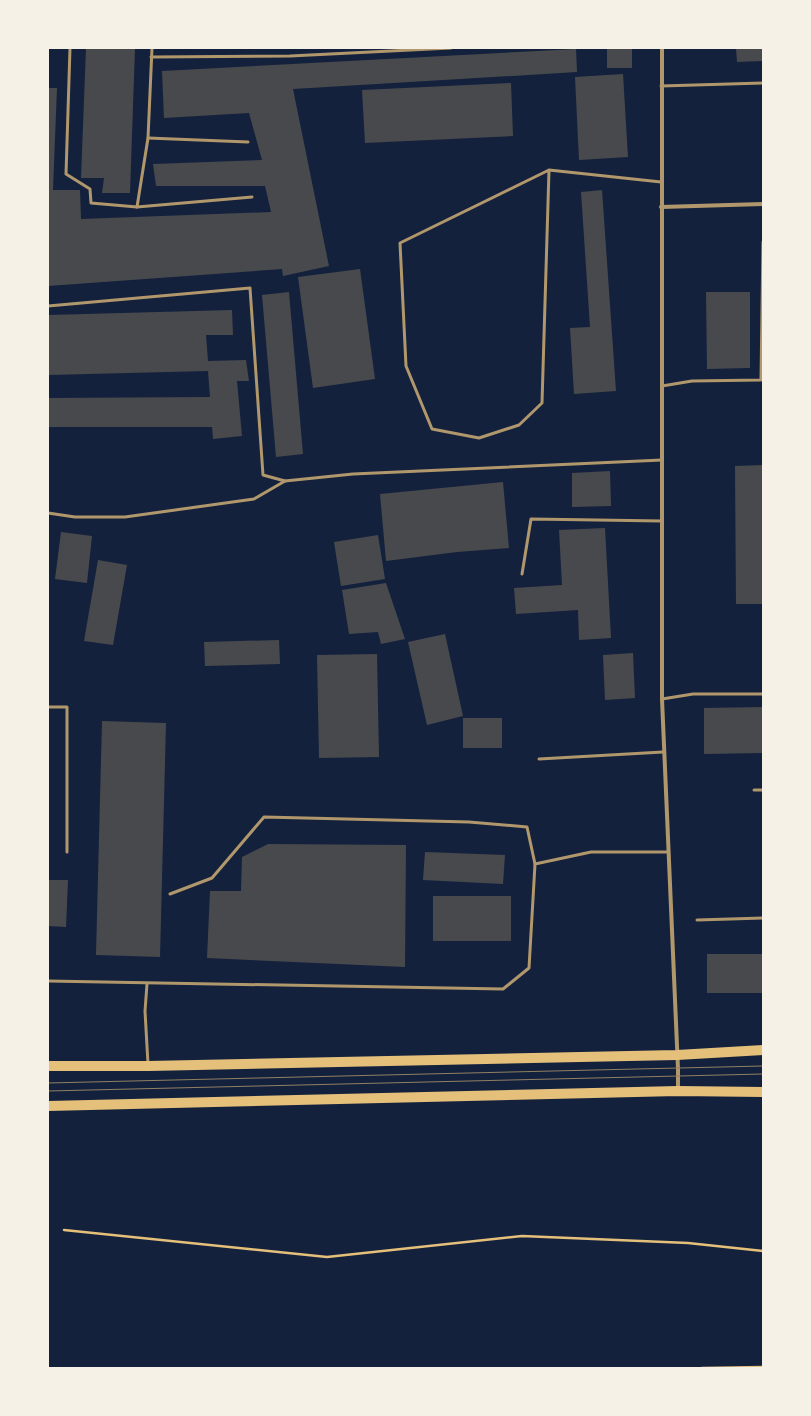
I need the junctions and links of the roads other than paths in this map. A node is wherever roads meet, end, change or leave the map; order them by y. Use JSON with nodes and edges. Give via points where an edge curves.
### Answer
{"nodes":[{"id":1,"x":70,"y":48,"type":"edge"},
{"id":2,"x":152,"y":48,"type":"edge"},
{"id":3,"x":451,"y":48,"type":"edge"},
{"id":4,"x":662,"y":48,"type":"edge"},
{"id":5,"x":151,"y":57,"type":"junction"},
{"id":6,"x":763,"y":83,"type":"edge"},
{"id":7,"x":661,"y":86,"type":"junction"},
{"id":8,"x":148,"y":138,"type":"junction"},
{"id":9,"x":248,"y":142,"type":"dead end"},
{"id":10,"x":549,"y":170,"type":"junction"},
{"id":11,"x":661,"y":182,"type":"junction"},
{"id":12,"x":252,"y":197,"type":"dead end"},
{"id":13,"x":763,"y":204,"type":"edge"},
{"id":14,"x":137,"y":207,"type":"junction"},
{"id":15,"x":662,"y":207,"type":"junction"},
{"id":16,"x":763,"y":242,"type":"edge"},
{"id":17,"x":48,"y":306,"type":"edge"},
{"id":18,"x":662,"y":386,"type":"junction"},
{"id":19,"x":662,"y":460,"type":"junction"},
{"id":20,"x":285,"y":481,"type":"junction"},
{"id":21,"x":48,"y":513,"type":"edge"},
{"id":22,"x":662,"y":521,"type":"junction"},
{"id":23,"x":522,"y":574,"type":"dead end"},
{"id":24,"x":763,"y":694,"type":"edge"},
{"id":25,"x":662,"y":699,"type":"junction"},
{"id":26,"x":48,"y":706,"type":"edge"},
{"id":27,"x":663,"y":752,"type":"junction"},
{"id":28,"x":539,"y":759,"type":"dead end"},
{"id":29,"x":754,"y":790,"type":"dead end"},
{"id":30,"x":763,"y":790,"type":"edge"},
{"id":31,"x":67,"y":852,"type":"dead end"},
{"id":32,"x":668,"y":852,"type":"junction"},
{"id":33,"x":535,"y":864,"type":"junction"},
{"id":34,"x":170,"y":894,"type":"dead end"},
{"id":35,"x":763,"y":918,"type":"edge"},
{"id":36,"x":698,"y":920,"type":"dead end"},
{"id":37,"x":48,"y":981,"type":"edge"},
{"id":38,"x":147,"y":984,"type":"junction"},
{"id":39,"x":763,"y":1050,"type":"edge"},
{"id":40,"x":676,"y":1055,"type":"junction"},
{"id":41,"x":48,"y":1066,"type":"edge"},
{"id":42,"x":148,"y":1066,"type":"junction"},
{"id":43,"x":678,"y":1091,"type":"junction"},
{"id":44,"x":763,"y":1092,"type":"edge"},
{"id":45,"x":48,"y":1106,"type":"edge"}],
"edges":[{"from":1,"to":14,"type":"lane","via":[[66,174],[90,189],[91,203]]},
{"from":2,"to":5,"type":"lane"},
{"from":3,"to":5,"type":"lane","via":[[290,56]]},
{"from":4,"to":7,"type":"street"},
{"from":5,"to":8,"type":"lane"},
{"from":6,"to":7,"type":"lane"},
{"from":7,"to":11,"type":"street"},
{"from":8,"to":9,"type":"lane"},
{"from":8,"to":14,"type":"lane"},
{"from":10,"to":10,"type":"lane","via":[[542,403],[519,425],[479,438],[432,429],[406,366],[400,243]]},
{"from":10,"to":11,"type":"lane"},
{"from":11,"to":15,"type":"street"},
{"from":12,"to":14,"type":"lane"},
{"from":13,"to":15,"type":"street"},
{"from":15,"to":18,"type":"street"},
{"from":16,"to":18,"type":"lane","via":[[761,380],[692,381]]},
{"from":17,"to":20,"type":"lane","via":[[250,288],[263,475]]},
{"from":18,"to":19,"type":"street"},
{"from":19,"to":20,"type":"lane","via":[[353,474]]},
{"from":19,"to":22,"type":"street"},
{"from":20,"to":21,"type":"lane","via":[[254,499],[125,517],[75,517]]},
{"from":22,"to":23,"type":"lane","via":[[531,519]]},
{"from":22,"to":25,"type":"street"},
{"from":24,"to":25,"type":"lane","via":[[694,694]]},
{"from":25,"to":27,"type":"street"},
{"from":26,"to":31,"type":"lane","via":[[67,707]]},
{"from":27,"to":28,"type":"lane"},
{"from":27,"to":32,"type":"street"},
{"from":29,"to":30,"type":"lane"},
{"from":32,"to":33,"type":"lane","via":[[591,852]]},
{"from":32,"to":40,"type":"street"},
{"from":33,"to":34,"type":"lane","via":[[528,827],[469,822],[264,817],[212,878]]},
{"from":33,"to":38,"type":"lane","via":[[529,968],[503,989]]},
{"from":35,"to":36,"type":"lane"},
{"from":37,"to":38,"type":"lane"},
{"from":38,"to":42,"type":"lane"},
{"from":39,"to":40,"type":"main road"},
{"from":40,"to":42,"type":"main road"},
{"from":40,"to":43,"type":"street"},
{"from":41,"to":42,"type":"main road"},
{"from":43,"to":44,"type":"main road"},
{"from":43,"to":45,"type":"main road"}]}
